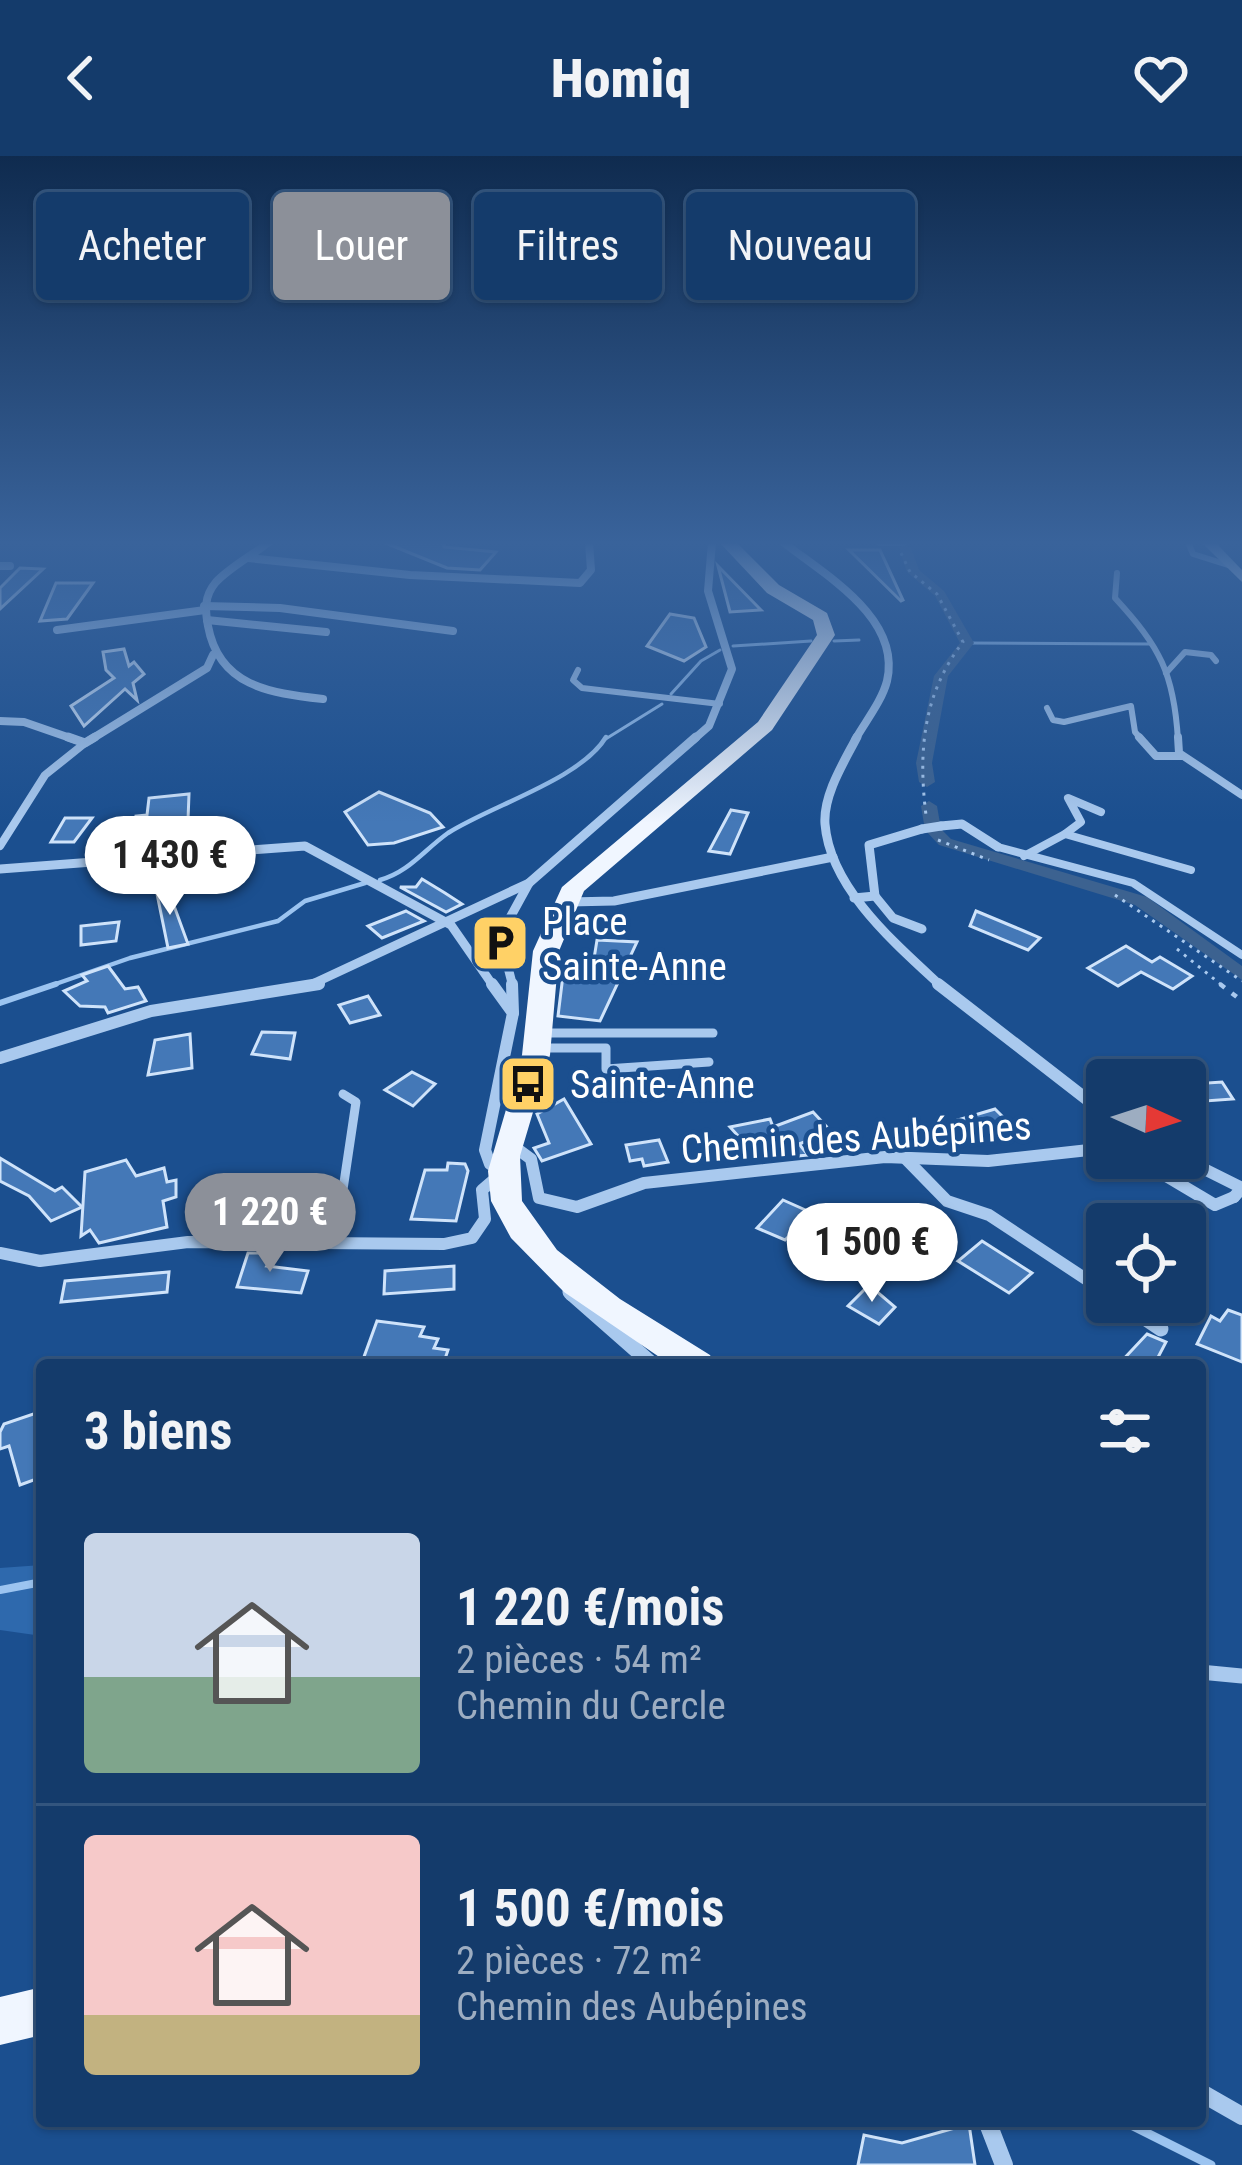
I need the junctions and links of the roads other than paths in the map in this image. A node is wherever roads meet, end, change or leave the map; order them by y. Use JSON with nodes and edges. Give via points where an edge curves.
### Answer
{"nodes":[{"id":1,"x":209,"y":636,"type":"edge"},
{"id":2,"x":724,"y":636,"type":"edge"},
{"id":3,"x":825,"y":636,"type":"edge"},
{"id":4,"x":879,"y":636,"type":"edge"},
{"id":5,"x":1150,"y":636,"type":"edge"},
{"id":6,"x":213,"y":655,"type":"junction"},
{"id":7,"x":1216,"y":662,"type":"dead end"},
{"id":8,"x":578,"y":670,"type":"dead end"},
{"id":9,"x":1166,"y":673,"type":"junction"},
{"id":10,"x":323,"y":699,"type":"dead end"},
{"id":11,"x":720,"y":704,"type":"junction"},
{"id":12,"x":1047,"y":708,"type":"dead end"},
{"id":13,"x":0,"y":721,"type":"edge"},
{"id":14,"x":85,"y":743,"type":"junction"},
{"id":15,"x":1181,"y":756,"type":"junction"},
{"id":16,"x":1242,"y":795,"type":"edge"},
{"id":17,"x":1101,"y":812,"type":"dead end"},
{"id":18,"x":1065,"y":833,"type":"junction"},
{"id":19,"x":0,"y":846,"type":"edge"},
{"id":20,"x":998,"y":847,"type":"joint"},
{"id":21,"x":1024,"y":856,"type":"junction"},
{"id":22,"x":833,"y":857,"type":"junction"},
{"id":23,"x":0,"y":869,"type":"edge"},
{"id":24,"x":1191,"y":870,"type":"dead end"},
{"id":25,"x":529,"y":883,"type":"junction"},
{"id":26,"x":875,"y":896,"type":"junction"},
{"id":27,"x":854,"y":898,"type":"junction"},
{"id":28,"x":564,"y":902,"type":"junction"},
{"id":29,"x":451,"y":925,"type":"junction"},
{"id":30,"x":922,"y":929,"type":"dead end"},
{"id":31,"x":1242,"y":955,"type":"edge"},
{"id":32,"x":513,"y":1013,"type":"junction"},
{"id":33,"x":713,"y":1033,"type":"dead end"},
{"id":34,"x":538,"y":1041,"type":"junction"},
{"id":35,"x":0,"y":1058,"type":"edge"},
{"id":36,"x":709,"y":1062,"type":"dead end"},
{"id":37,"x":343,"y":1094,"type":"dead end"},
{"id":38,"x":1086,"y":1099,"type":"edge"},
{"id":39,"x":509,"y":1143,"type":"junction"},
{"id":40,"x":1086,"y":1149,"type":"edge"},
{"id":41,"x":904,"y":1158,"type":"junction"},
{"id":42,"x":503,"y":1172,"type":"junction"},
{"id":43,"x":1206,"y":1172,"type":"edge"},
{"id":44,"x":1171,"y":1179,"type":"edge"},
{"id":45,"x":1239,"y":1191,"type":"edge"},
{"id":46,"x":335,"y":1243,"type":"junction"},
{"id":47,"x":0,"y":1253,"type":"edge"},
{"id":48,"x":569,"y":1276,"type":"junction"},
{"id":49,"x":1086,"y":1279,"type":"edge"},
{"id":50,"x":1152,"y":1323,"type":"edge"},
{"id":51,"x":1161,"y":1329,"type":"dead end"},
{"id":52,"x":646,"y":1359,"type":"edge"},
{"id":53,"x":689,"y":1359,"type":"edge"},
{"id":54,"x":1206,"y":1673,"type":"edge"},
{"id":55,"x":1242,"y":1676,"type":"edge"},
{"id":56,"x":36,"y":2012,"type":"edge"},
{"id":57,"x":0,"y":2021,"type":"edge"},
{"id":58,"x":1206,"y":2095,"type":"edge"},
{"id":59,"x":1242,"y":2116,"type":"edge"},
{"id":60,"x":989,"y":2127,"type":"edge"},
{"id":61,"x":1004,"y":2165,"type":"edge"}],
"edges":[{"from":1,"to":6,"type":"street"},
{"from":2,"to":11,"type":"street","via":[[731,656]]},
{"from":3,"to":28,"type":"main road","via":[[765,726]]},
{"from":4,"to":22,"type":"street","via":[[887,681],[829,795]]},
{"from":5,"to":9,"type":"lane"},
{"from":6,"to":10,"type":"street","via":[[279,694]]},
{"from":6,"to":14,"type":"street","via":[[207,668]]},
{"from":7,"to":9,"type":"lane","via":[[1185,652]]},
{"from":8,"to":11,"type":"lane","via":[[573,680],[582,688]]},
{"from":9,"to":15,"type":"lane"},
{"from":11,"to":25,"type":"street","via":[[709,726]]},
{"from":12,"to":15,"type":"lane","via":[[1053,720],[1072,722],[1130,706],[1135,732],[1156,756]]},
{"from":13,"to":14,"type":"street"},
{"from":14,"to":19,"type":"lane","via":[[41,776]]},
{"from":15,"to":16,"type":"lane"},
{"from":17,"to":18,"type":"lane","via":[[1068,798],[1081,822]]},
{"from":18,"to":21,"type":"lane"},
{"from":18,"to":24,"type":"lane"},
{"from":20,"to":21,"type":"lane"},
{"from":20,"to":26,"type":"street","bridge":true,"via":[[962,824],[865,849]]},
{"from":21,"to":31,"type":"lane","via":[[1132,883]]},
{"from":22,"to":27,"type":"street"},
{"from":22,"to":28,"type":"street","via":[[614,901]]},
{"from":23,"to":29,"type":"street","via":[[304,846]]},
{"from":25,"to":29,"type":"street"},
{"from":25,"to":32,"type":"street","via":[[500,933],[517,991]]},
{"from":26,"to":27,"type":"street"},
{"from":26,"to":30,"type":"street","via":[[892,917]]},
{"from":27,"to":38,"type":"street","via":[[897,944]]},
{"from":28,"to":34,"type":"main road","via":[[545,938]]},
{"from":29,"to":32,"type":"street"},
{"from":29,"to":35,"type":"street","via":[[318,984],[151,1011]]},
{"from":32,"to":42,"type":"street","via":[[485,1150]]},
{"from":33,"to":34,"type":"lane","via":[[640,1029]]},
{"from":34,"to":36,"type":"lane","via":[[606,1048],[606,1070]]},
{"from":34,"to":39,"type":"main road"},
{"from":37,"to":46,"type":"lane","via":[[356,1102]]},
{"from":39,"to":41,"type":"street","name":"Chemin des Aubépines","via":[[531,1159],[539,1198],[563,1207],[644,1183]]},
{"from":39,"to":42,"type":"main road"},
{"from":40,"to":41,"type":"street","name":"Chemin des Aubépines","via":[[988,1161]]},
{"from":41,"to":49,"type":"street","via":[[947,1201],[989,1215]]},
{"from":42,"to":46,"type":"street","via":[[482,1190],[485,1220],[472,1238]]},
{"from":42,"to":48,"type":"main road","via":[[516,1225]]},
{"from":43,"to":45,"type":"street"},
{"from":44,"to":45,"type":"street","via":[[1215,1205]]},
{"from":46,"to":47,"type":"street","via":[[188,1241],[40,1261]]},
{"from":48,"to":52,"type":"street","via":[[571,1298]]},
{"from":48,"to":53,"type":"main road"},
{"from":50,"to":51,"type":"street"},
{"from":54,"to":55,"type":"street"},
{"from":56,"to":57,"type":"main road"},
{"from":58,"to":59,"type":"street"},
{"from":60,"to":61,"type":"street"}]}
